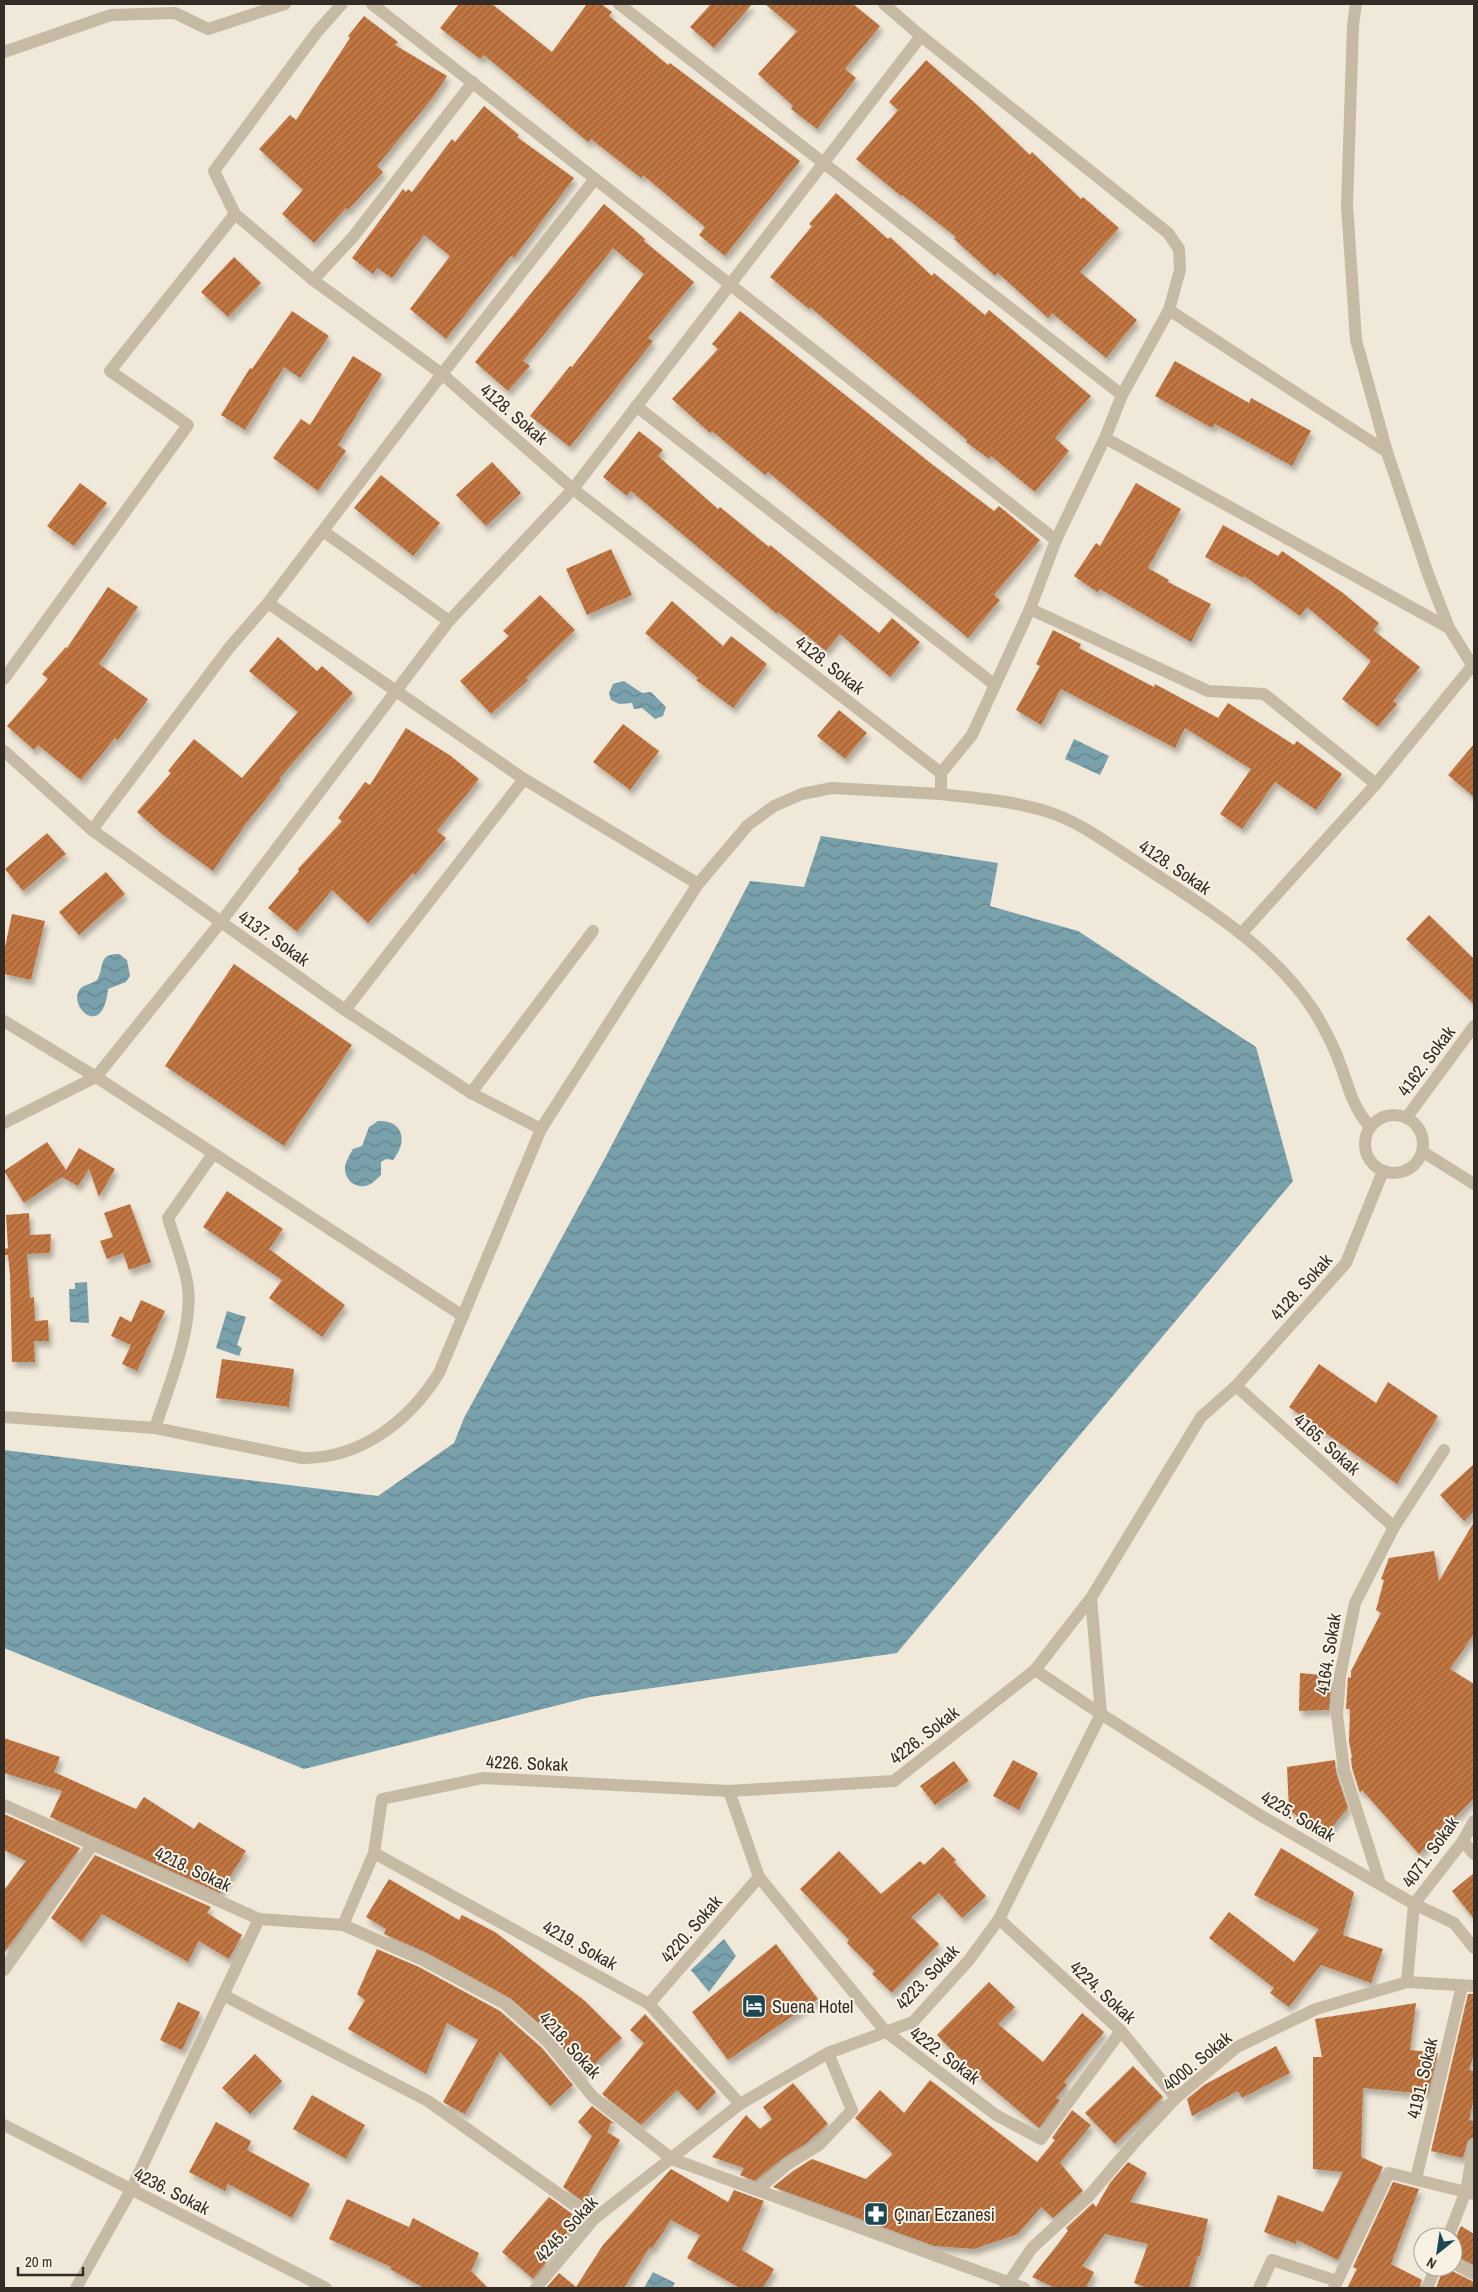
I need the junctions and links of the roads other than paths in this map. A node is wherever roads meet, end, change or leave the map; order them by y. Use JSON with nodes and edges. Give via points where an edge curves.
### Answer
{"nodes":[{"id":1,"x":285,"y":4,"type":"edge"},
{"id":2,"x":342,"y":4,"type":"edge"},
{"id":3,"x":372,"y":4,"type":"edge"},
{"id":4,"x":619,"y":4,"type":"edge"},
{"id":5,"x":884,"y":4,"type":"edge"},
{"id":6,"x":1356,"y":4,"type":"edge"},
{"id":7,"x":921,"y":36,"type":"junction"},
{"id":8,"x":4,"y":52,"type":"edge"},
{"id":9,"x":473,"y":82,"type":"junction"},
{"id":10,"x":822,"y":164,"type":"junction"},
{"id":11,"x":594,"y":180,"type":"junction"},
{"id":12,"x":235,"y":214,"type":"junction"},
{"id":13,"x":314,"y":280,"type":"junction"},
{"id":14,"x":730,"y":285,"type":"junction"},
{"id":15,"x":1169,"y":310,"type":"junction"},
{"id":16,"x":442,"y":374,"type":"junction"},
{"id":17,"x":1122,"y":395,"type":"junction"},
{"id":18,"x":636,"y":406,"type":"junction"},
{"id":19,"x":1105,"y":438,"type":"junction"},
{"id":20,"x":1387,"y":452,"type":"junction"},
{"id":21,"x":573,"y":489,"type":"junction"},
{"id":22,"x":323,"y":531,"type":"junction"},
{"id":23,"x":1056,"y":540,"type":"junction"},
{"id":24,"x":268,"y":603,"type":"junction"},
{"id":25,"x":1030,"y":609,"type":"junction"},
{"id":26,"x":449,"y":621,"type":"junction"},
{"id":27,"x":1449,"y":628,"type":"junction"},
{"id":28,"x":1473,"y":666,"type":"edge"},
{"id":29,"x":4,"y":679,"type":"edge"},
{"id":30,"x":995,"y":685,"type":"junction"},
{"id":31,"x":396,"y":691,"type":"junction"},
{"id":32,"x":4,"y":750,"type":"edge"},
{"id":33,"x":941,"y":774,"type":"junction"},
{"id":34,"x":524,"y":779,"type":"junction"},
{"id":35,"x":1376,"y":784,"type":"junction"},
{"id":36,"x":941,"y":794,"type":"junction"},
{"id":37,"x":92,"y":830,"type":"junction"},
{"id":38,"x":698,"y":884,"type":"junction"},
{"id":39,"x":221,"y":922,"type":"junction"},
{"id":40,"x":593,"y":931,"type":"dead end"},
{"id":41,"x":1241,"y":934,"type":"junction"},
{"id":42,"x":345,"y":1010,"type":"junction"},
{"id":43,"x":4,"y":1022,"type":"edge"},
{"id":44,"x":1474,"y":1026,"type":"edge"},
{"id":45,"x":96,"y":1077,"type":"junction"},
{"id":46,"x":471,"y":1093,"type":"junction"},
{"id":47,"x":1407,"y":1117,"type":"junction"},
{"id":48,"x":4,"y":1123,"type":"edge"},
{"id":49,"x":1369,"y":1126,"type":"junction"},
{"id":50,"x":541,"y":1129,"type":"junction"},
{"id":51,"x":1422,"y":1152,"type":"junction"},
{"id":52,"x":213,"y":1154,"type":"junction"},
{"id":53,"x":1383,"y":1171,"type":"junction"},
{"id":54,"x":1474,"y":1184,"type":"edge"},
{"id":55,"x":463,"y":1316,"type":"junction"},
{"id":56,"x":1236,"y":1386,"type":"junction"},
{"id":57,"x":4,"y":1417,"type":"edge"},
{"id":58,"x":155,"y":1428,"type":"junction"},
{"id":59,"x":1444,"y":1450,"type":"dead end"},
{"id":60,"x":1394,"y":1527,"type":"junction"},
{"id":61,"x":1091,"y":1598,"type":"junction"},
{"id":62,"x":1035,"y":1670,"type":"junction"},
{"id":63,"x":1101,"y":1714,"type":"junction"},
{"id":64,"x":729,"y":1791,"type":"junction"},
{"id":65,"x":4,"y":1805,"type":"edge"},
{"id":66,"x":1474,"y":1821,"type":"edge"},
{"id":67,"x":1463,"y":1841,"type":"junction"},
{"id":68,"x":93,"y":1844,"type":"junction"},
{"id":69,"x":374,"y":1853,"type":"junction"},
{"id":70,"x":1474,"y":1854,"type":"edge"},
{"id":71,"x":759,"y":1877,"type":"junction"},
{"id":72,"x":1380,"y":1883,"type":"junction"},
{"id":73,"x":1414,"y":1904,"type":"junction"},
{"id":74,"x":259,"y":1919,"type":"junction"},
{"id":75,"x":999,"y":1920,"type":"junction"},
{"id":76,"x":343,"y":1925,"type":"junction"},
{"id":77,"x":1474,"y":1948,"type":"edge"},
{"id":78,"x":4,"y":1970,"type":"edge"},
{"id":79,"x":1407,"y":1982,"type":"junction"},
{"id":80,"x":1468,"y":1986,"type":"edge"},
{"id":81,"x":223,"y":1995,"type":"junction"},
{"id":82,"x":649,"y":2004,"type":"junction"},
{"id":83,"x":1121,"y":2031,"type":"junction"},
{"id":84,"x":886,"y":2032,"type":"junction"},
{"id":85,"x":828,"y":2053,"type":"junction"},
{"id":86,"x":1176,"y":2098,"type":"junction"},
{"id":87,"x":740,"y":2104,"type":"junction"},
{"id":88,"x":4,"y":2124,"type":"edge"},
{"id":89,"x":1474,"y":2145,"type":"edge"},
{"id":90,"x":672,"y":2159,"type":"junction"},
{"id":91,"x":1416,"y":2179,"type":"junction"},
{"id":92,"x":131,"y":2190,"type":"junction"},
{"id":93,"x":757,"y":2190,"type":"junction"},
{"id":94,"x":1470,"y":2192,"type":"edge"},
{"id":95,"x":594,"y":2219,"type":"junction"},
{"id":96,"x":1453,"y":2227,"type":"edge"},
{"id":97,"x":1335,"y":2284,"type":"edge"},
{"id":98,"x":1006,"y":2285,"type":"edge"},
{"id":99,"x":76,"y":2288,"type":"edge"},
{"id":100,"x":326,"y":2288,"type":"edge"},
{"id":101,"x":536,"y":2288,"type":"edge"},
{"id":102,"x":1024,"y":2288,"type":"edge"},
{"id":103,"x":1259,"y":2288,"type":"edge"}],
"edges":[{"from":1,"to":8,"type":"street","via":[[208,29],[175,13],[111,15]]},
{"from":2,"to":12,"type":"street","via":[[317,32],[214,171]]},
{"from":3,"to":9,"type":"street"},
{"from":4,"to":10,"type":"street"},
{"from":5,"to":7,"type":"street"},
{"from":6,"to":20,"type":"street","via":[[1347,205],[1356,340]]},
{"from":7,"to":10,"type":"street"},
{"from":7,"to":15,"type":"street","via":[[1168,232],[1179,249],[1180,270]]},
{"from":9,"to":11,"type":"street"},
{"from":9,"to":13,"type":"street","via":[[353,237]]},
{"from":10,"to":14,"type":"street"},
{"from":10,"to":17,"type":"street"},
{"from":11,"to":14,"type":"street"},
{"from":11,"to":16,"type":"street"},
{"from":12,"to":13,"type":"street","name":"4128. Sokak"},
{"from":12,"to":29,"type":"street","via":[[110,371],[188,425]]},
{"from":13,"to":16,"type":"street","name":"4128. Sokak"},
{"from":14,"to":18,"type":"street"},
{"from":14,"to":23,"type":"street"},
{"from":15,"to":17,"type":"street"},
{"from":15,"to":20,"type":"street"},
{"from":16,"to":21,"type":"street","name":"4128. Sokak"},
{"from":16,"to":22,"type":"street"},
{"from":17,"to":19,"type":"street"},
{"from":18,"to":21,"type":"street"},
{"from":18,"to":30,"type":"street"},
{"from":19,"to":23,"type":"street"},
{"from":19,"to":27,"type":"street"},
{"from":20,"to":27,"type":"street"},
{"from":21,"to":26,"type":"street"},
{"from":21,"to":33,"type":"street","name":"4128. Sokak"},
{"from":22,"to":24,"type":"street"},
{"from":22,"to":26,"type":"street"},
{"from":23,"to":25,"type":"street"},
{"from":24,"to":31,"type":"street"},
{"from":24,"to":37,"type":"street","via":[[229,648]]},
{"from":25,"to":30,"type":"street"},
{"from":25,"to":35,"type":"street","via":[[1208,691],[1264,694]]},
{"from":26,"to":31,"type":"street"},
{"from":27,"to":28,"type":"street"},
{"from":28,"to":35,"type":"street"},
{"from":30,"to":33,"type":"street","via":[[972,735]]},
{"from":31,"to":34,"type":"street"},
{"from":31,"to":39,"type":"street"},
{"from":32,"to":37,"type":"street","name":"4137. Sokak"},
{"from":33,"to":36,"type":"street"},
{"from":34,"to":38,"type":"street"},
{"from":34,"to":42,"type":"street"},
{"from":35,"to":41,"type":"street"},
{"from":36,"to":38,"type":"street","name":"4128. Sokak","via":[[832,788],[802,794],[774,806],[748,825]]},
{"from":36,"to":41,"type":"street","name":"4128. Sokak","via":[[1031,807],[1058,816],[1083,828]]},
{"from":37,"to":39,"type":"street","name":"4137. Sokak"},
{"from":38,"to":50,"type":"street","name":"4128. Sokak"},
{"from":39,"to":42,"type":"street","name":"4137. Sokak"},
{"from":39,"to":45,"type":"street"},
{"from":40,"to":46,"type":"street"},
{"from":41,"to":49,"type":"street","name":"4128. Sokak","via":[[1280,968],[1314,1011],[1342,1069],[1352,1102]]},
{"from":42,"to":46,"type":"street","name":"4137. Sokak"},
{"from":43,"to":45,"type":"street"},
{"from":44,"to":47,"type":"street","name":"4162. Sokak"},
{"from":45,"to":48,"type":"street"},
{"from":45,"to":52,"type":"street"},
{"from":46,"to":50,"type":"street","name":"4137. Sokak"},
{"from":47,"to":49,"type":"street","via":[[1387,1115]]},
{"from":47,"to":51,"type":"street","via":[[1421,1131]]},
{"from":49,"to":53,"type":"street","via":[[1365,1152]]},
{"from":50,"to":55,"type":"street","name":"4128. Sokak"},
{"from":51,"to":53,"type":"street","via":[[1411,1168],[1402,1172]]},
{"from":51,"to":54,"type":"street"},
{"from":52,"to":55,"type":"street"},
{"from":52,"to":58,"type":"street","via":[[168,1218],[188,1286],[189,1306],[187,1324]]},
{"from":53,"to":56,"type":"street","name":"4128. Sokak","via":[[1346,1263]]},
{"from":55,"to":58,"type":"street","name":"4128. Sokak","via":[[439,1373],[426,1394],[408,1414],[364,1445],[342,1454],[302,1458]]},
{"from":56,"to":60,"type":"street","name":"4165. Sokak"},
{"from":56,"to":61,"type":"street","name":"4226. Sokak","via":[[1201,1417]]},
{"from":57,"to":58,"type":"street","name":"4128. Sokak"},
{"from":59,"to":60,"type":"street","name":"4164. Sokak"},
{"from":60,"to":72,"type":"street","name":"4164. Sokak","via":[[1354,1603],[1340,1676],[1337,1715],[1344,1770]]},
{"from":61,"to":62,"type":"street","name":"4226. Sokak"},
{"from":61,"to":63,"type":"street"},
{"from":62,"to":63,"type":"street","name":"4225. Sokak"},
{"from":62,"to":64,"type":"street","name":"4226. Sokak","via":[[894,1781]]},
{"from":63,"to":72,"type":"street","name":"4225. Sokak","via":[[1258,1814]]},
{"from":63,"to":75,"type":"street","name":"4223. Sokak"},
{"from":64,"to":69,"type":"street","name":"4226. Sokak","via":[[482,1778],[382,1799]]},
{"from":64,"to":71,"type":"street","name":"4222. Sokak"},
{"from":65,"to":68,"type":"street","name":"4218. Sokak"},
{"from":66,"to":67,"type":"street","name":"4071. Sokak"},
{"from":67,"to":70,"type":"street"},
{"from":67,"to":73,"type":"street","name":"4071. Sokak"},
{"from":68,"to":74,"type":"street","name":"4218. Sokak"},
{"from":68,"to":78,"type":"street"},
{"from":69,"to":76,"type":"street"},
{"from":69,"to":82,"type":"street","name":"4219. Sokak"},
{"from":71,"to":82,"type":"street","name":"4220. Sokak"},
{"from":71,"to":84,"type":"street","name":"4222. Sokak"},
{"from":72,"to":73,"type":"street","name":"4225. Sokak"},
{"from":73,"to":77,"type":"street","name":"4225. Sokak","via":[[1454,1923]]},
{"from":73,"to":79,"type":"street"},
{"from":74,"to":76,"type":"street","name":"4218. Sokak"},
{"from":74,"to":81,"type":"street"},
{"from":75,"to":83,"type":"street","name":"4224. Sokak"},
{"from":75,"to":84,"type":"street","name":"4223. Sokak","via":[[969,1960],[913,2022]]},
{"from":76,"to":90,"type":"street","name":"4218. Sokak","via":[[423,1960],[505,2004],[548,2042],[593,2097]]},
{"from":79,"to":80,"type":"street","name":"4000. Sokak"},
{"from":79,"to":86,"type":"street","name":"4000. Sokak","via":[[1316,2009],[1237,2047]]},
{"from":80,"to":91,"type":"street","name":"4191. Sokak"},
{"from":81,"to":92,"type":"street"},
{"from":81,"to":95,"type":"street","via":[[428,2101]]},
{"from":82,"to":87,"type":"street","name":"4219. Sokak"},
{"from":83,"to":84,"type":"street","name":"4222. Sokak","via":[[1042,2139],[996,2115]]},
{"from":83,"to":86,"type":"street","name":"4224. Sokak"},
{"from":84,"to":85,"type":"street","name":"4223. Sokak"},
{"from":85,"to":87,"type":"street","name":"4223. Sokak"},
{"from":85,"to":93,"type":"street","via":[[852,2110],[819,2145],[788,2164]]},
{"from":86,"to":98,"type":"street","name":"4000. Sokak","via":[[1088,2197],[1032,2248]]},
{"from":87,"to":90,"type":"street","name":"4223. Sokak"},
{"from":88,"to":92,"type":"street","name":"4236. Sokak"},
{"from":89,"to":94,"type":"street"},
{"from":90,"to":93,"type":"street","name":"4218. Sokak"},
{"from":90,"to":95,"type":"street","name":"4245. Sokak"},
{"from":91,"to":94,"type":"street"},
{"from":91,"to":97,"type":"street","via":[[1390,2173]]},
{"from":92,"to":99,"type":"street"},
{"from":92,"to":100,"type":"street","name":"4236. Sokak"},
{"from":93,"to":98,"type":"street","name":"4218. Sokak"},
{"from":94,"to":96,"type":"street"},
{"from":95,"to":101,"type":"street","name":"4245. Sokak"},
{"from":97,"to":103,"type":"street","via":[[1272,2260]]},
{"from":98,"to":102,"type":"street","name":"4218. Sokak"}]}
